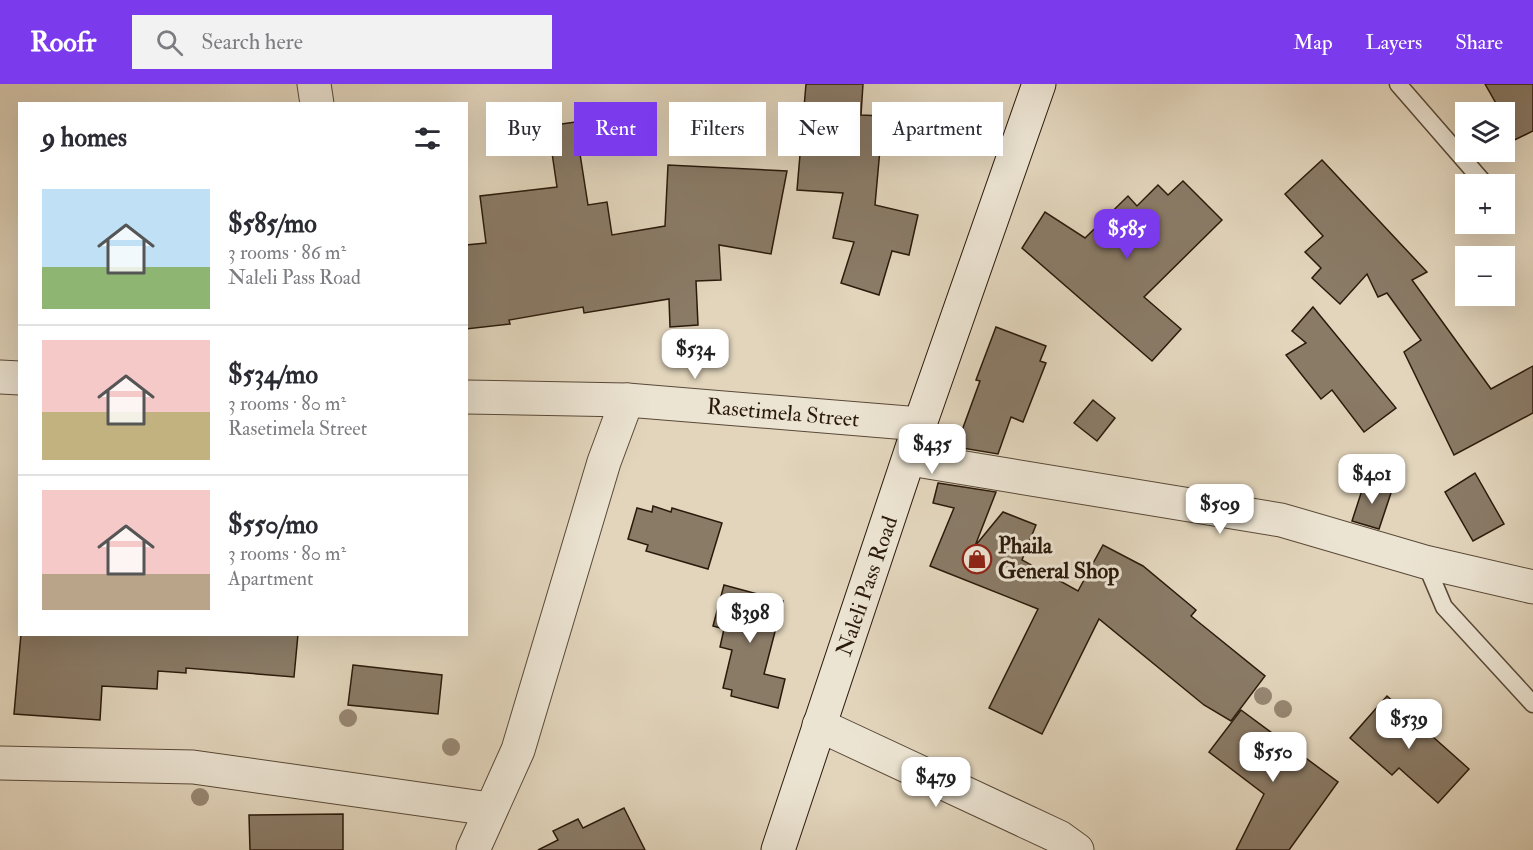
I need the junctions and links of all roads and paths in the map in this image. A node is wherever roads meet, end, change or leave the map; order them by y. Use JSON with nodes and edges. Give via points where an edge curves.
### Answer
{"nodes":[{"id":1,"x":314,"y":84,"type":"edge"},
{"id":2,"x":1039,"y":84,"type":"edge"},
{"id":3,"x":1398,"y":84,"type":"edge"},
{"id":4,"x":316,"y":102,"type":"edge"},
{"id":5,"x":1476,"y":174,"type":"edge"},
{"id":6,"x":0,"y":377,"type":"edge"},
{"id":7,"x":18,"y":378,"type":"edge"},
{"id":8,"x":468,"y":397,"type":"edge"},
{"id":9,"x":627,"y":400,"type":"junction"},
{"id":10,"x":920,"y":424,"type":"junction"},
{"id":11,"x":910,"y":459,"type":"junction"},
{"id":12,"x":1425,"y":562,"type":"junction"},
{"id":13,"x":1533,"y":587,"type":"edge"},
{"id":14,"x":1533,"y":704,"type":"edge"},
{"id":15,"x":819,"y":724,"type":"junction"},
{"id":16,"x":0,"y":763,"type":"edge"},
{"id":17,"x":490,"y":809,"type":"junction"},
{"id":18,"x":473,"y":850,"type":"edge"},
{"id":19,"x":777,"y":850,"type":"edge"},
{"id":20,"x":1077,"y":850,"type":"edge"}],
"edges":[{"from":1,"to":4,"type":"street"},
{"from":2,"to":10,"type":"street","name":"Naleli Pass Road"},
{"from":3,"to":5,"type":"lane"},
{"from":6,"to":7,"type":"street"},
{"from":8,"to":9,"type":"street","name":"Rasetimela Street"},
{"from":9,"to":10,"type":"street","name":"Rasetimela Street"},
{"from":9,"to":17,"type":"street","via":[[604,462],[518,750]]},
{"from":10,"to":11,"type":"street","name":"Naleli Pass Road"},
{"from":11,"to":12,"type":"street","via":[[1281,520]]},
{"from":11,"to":15,"type":"street","name":"Naleli Pass Road"},
{"from":12,"to":13,"type":"street"},
{"from":12,"to":14,"type":"lane","via":[[1444,607]]},
{"from":15,"to":19,"type":"street","name":"Naleli Pass Road"},
{"from":15,"to":20,"type":"street","via":[[1059,837]]},
{"from":16,"to":17,"type":"street","via":[[193,767]]},
{"from":17,"to":18,"type":"street"}]}
